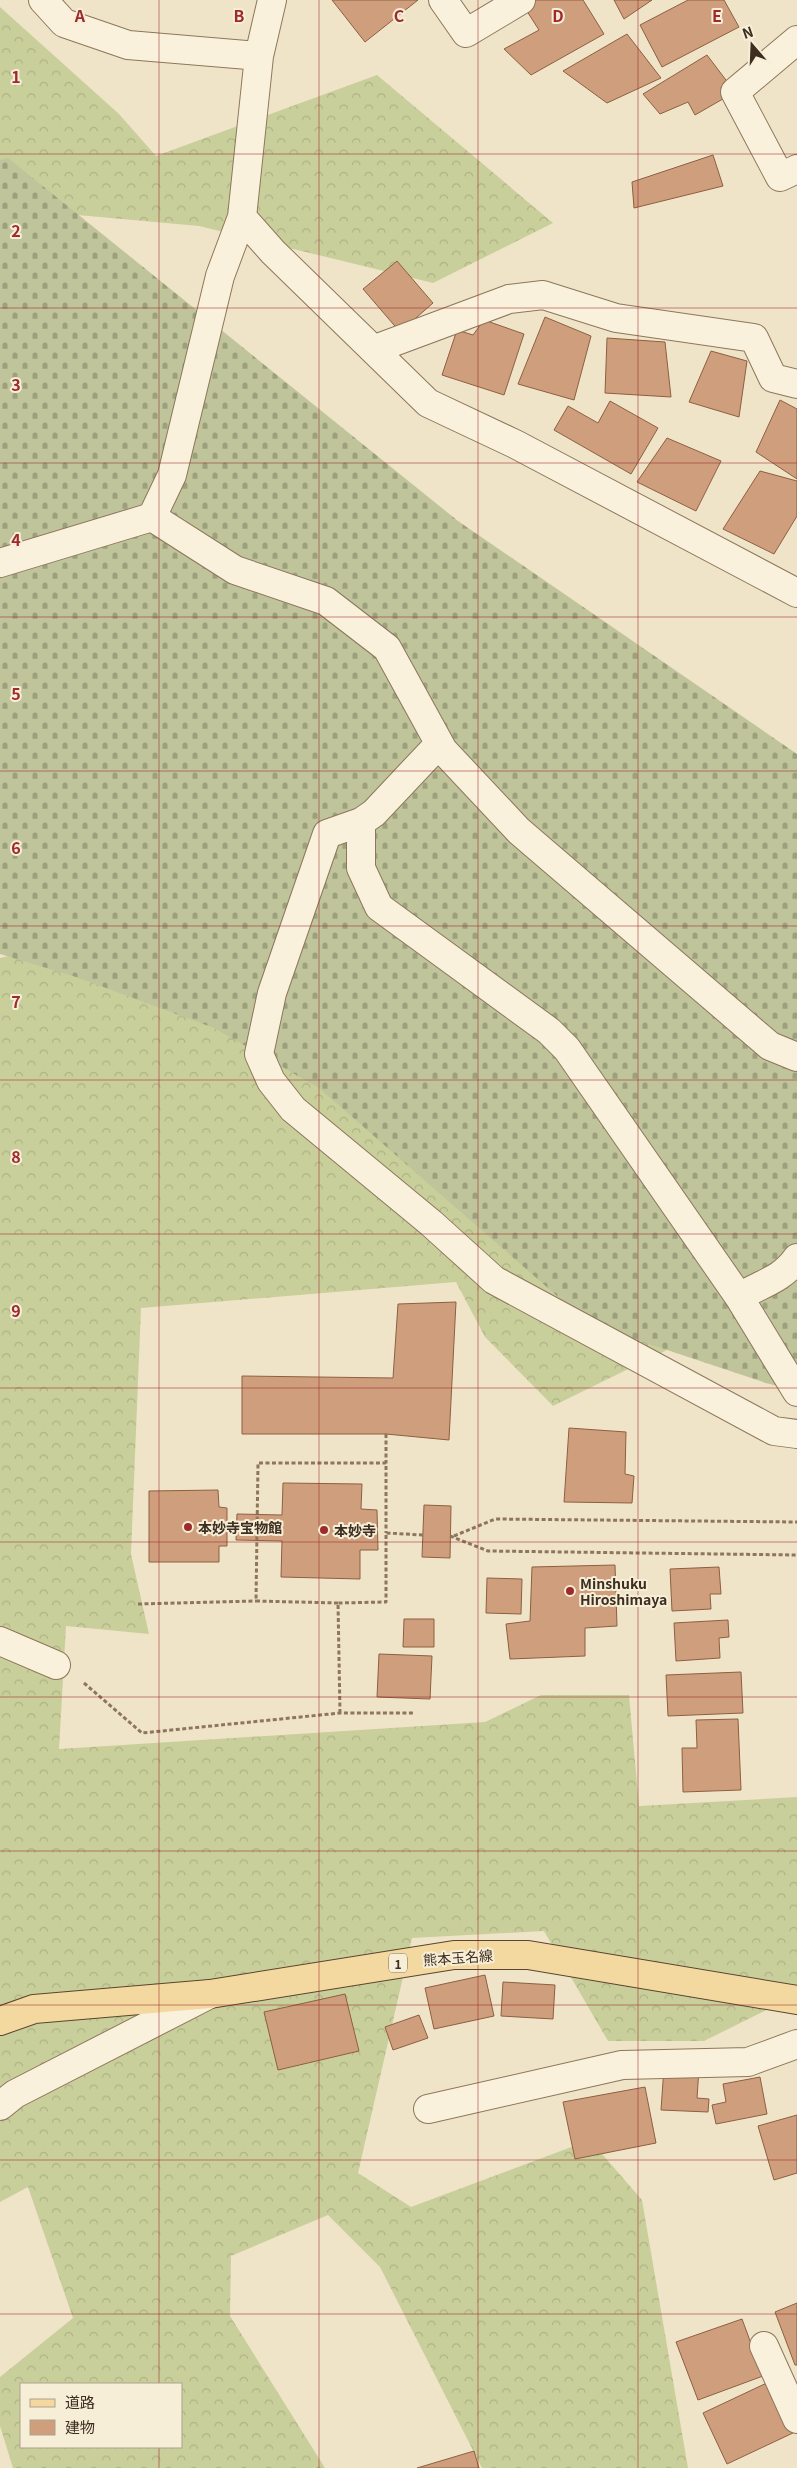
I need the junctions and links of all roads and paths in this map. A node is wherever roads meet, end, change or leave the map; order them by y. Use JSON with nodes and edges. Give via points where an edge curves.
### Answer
{"nodes":[{"id":1,"x":43,"y":0,"type":"edge"},
{"id":2,"x":272,"y":0,"type":"edge"},
{"id":3,"x":443,"y":0,"type":"edge"},
{"id":4,"x":521,"y":0,"type":"edge"},
{"id":5,"x":797,"y":40,"type":"edge"},
{"id":6,"x":259,"y":56,"type":"junction"},
{"id":7,"x":797,"y":169,"type":"edge"},
{"id":8,"x":242,"y":218,"type":"junction"},
{"id":9,"x":375,"y":349,"type":"junction"},
{"id":10,"x":797,"y":384,"type":"edge"},
{"id":11,"x":152,"y":517,"type":"junction"},
{"id":12,"x":0,"y":563,"type":"edge"},
{"id":13,"x":797,"y":593,"type":"edge"},
{"id":14,"x":439,"y":744,"type":"junction"},
{"id":15,"x":361,"y":822,"type":"junction"},
{"id":16,"x":797,"y":1058,"type":"edge"},
{"id":17,"x":797,"y":1258,"type":"edge"},
{"id":18,"x":739,"y":1297,"type":"junction"},
{"id":19,"x":797,"y":1392,"type":"edge"},
{"id":20,"x":386,"y":1434,"type":"dead end"},
{"id":21,"x":797,"y":1434,"type":"edge"},
{"id":22,"x":386,"y":1463,"type":"junction"},
{"id":23,"x":797,"y":1522,"type":"edge"},
{"id":24,"x":386,"y":1534,"type":"junction"},
{"id":25,"x":422,"y":1535,"type":"dead end"},
{"id":26,"x":797,"y":1555,"type":"edge"},
{"id":27,"x":256,"y":1601,"type":"junction"},
{"id":28,"x":338,"y":1603,"type":"junction"},
{"id":29,"x":138,"y":1604,"type":"dead end"},
{"id":30,"x":0,"y":1641,"type":"edge"},
{"id":31,"x":56,"y":1665,"type":"joint"},
{"id":32,"x":340,"y":1713,"type":"junction"},
{"id":33,"x":413,"y":1713,"type":"dead end"},
{"id":34,"x":210,"y":1994,"type":"junction"},
{"id":35,"x":797,"y":2000,"type":"edge"},
{"id":36,"x":0,"y":2021,"type":"edge"},
{"id":37,"x":797,"y":2044,"type":"edge"},
{"id":38,"x":0,"y":2106,"type":"edge"},
{"id":39,"x":428,"y":2110,"type":"dead end"},
{"id":40,"x":764,"y":2346,"type":"dead end"},
{"id":41,"x":797,"y":2418,"type":"edge"}],
"edges":[{"from":1,"to":6,"type":"street","via":[[64,23],[128,45]]},
{"from":2,"to":6,"type":"street"},
{"from":3,"to":4,"type":"street","via":[[466,33]]},
{"from":5,"to":7,"type":"street","via":[[735,92],[780,177]]},
{"from":6,"to":8,"type":"street"},
{"from":8,"to":9,"type":"street"},
{"from":8,"to":11,"type":"street","via":[[220,276],[172,474]]},
{"from":9,"to":10,"type":"street","via":[[509,299],[543,295],[616,318],[754,338],[773,378]]},
{"from":9,"to":13,"type":"street","via":[[428,403],[523,448]]},
{"from":11,"to":12,"type":"street"},
{"from":11,"to":14,"type":"street","via":[[235,570],[326,601],[387,648]]},
{"from":14,"to":15,"type":"street","via":[[374,813]]},
{"from":14,"to":16,"type":"street","via":[[519,831],[770,1046]]},
{"from":15,"to":18,"type":"street","via":[[361,868],[379,907],[549,1031],[567,1049]]},
{"from":15,"to":21,"type":"street","via":[[327,834],[288,946],[272,993],[259,1054],[271,1081],[293,1109],[431,1223],[494,1280],[774,1431]]},
{"from":17,"to":18,"type":"street","via":[[776,1279]]},
{"from":18,"to":19,"type":"street"},
{"from":20,"to":22,"type":"path"},
{"from":22,"to":24,"type":"path"},
{"from":22,"to":27,"type":"path","via":[[258,1463]]},
{"from":23,"to":26,"type":"path","via":[[495,1519],[452,1536],[488,1551]]},
{"from":24,"to":25,"type":"path"},
{"from":24,"to":28,"type":"path","via":[[386,1602]]},
{"from":27,"to":28,"type":"path"},
{"from":27,"to":29,"type":"path"},
{"from":28,"to":32,"type":"path"},
{"from":30,"to":31,"type":"street"},
{"from":31,"to":32,"type":"path","via":[[92,1688],[142,1733]]},
{"from":32,"to":33,"type":"path"},
{"from":34,"to":35,"type":"main road","name":"熊本玉名線","number":"1","via":[[454,1955],[528,1955]]},
{"from":34,"to":36,"type":"main road","name":"熊本玉名線","number":"1","via":[[34,2009]]},
{"from":34,"to":38,"type":"street","via":[[15,2094]]},
{"from":37,"to":39,"type":"street","via":[[748,2062],[622,2065]]},
{"from":40,"to":41,"type":"street"}]}
